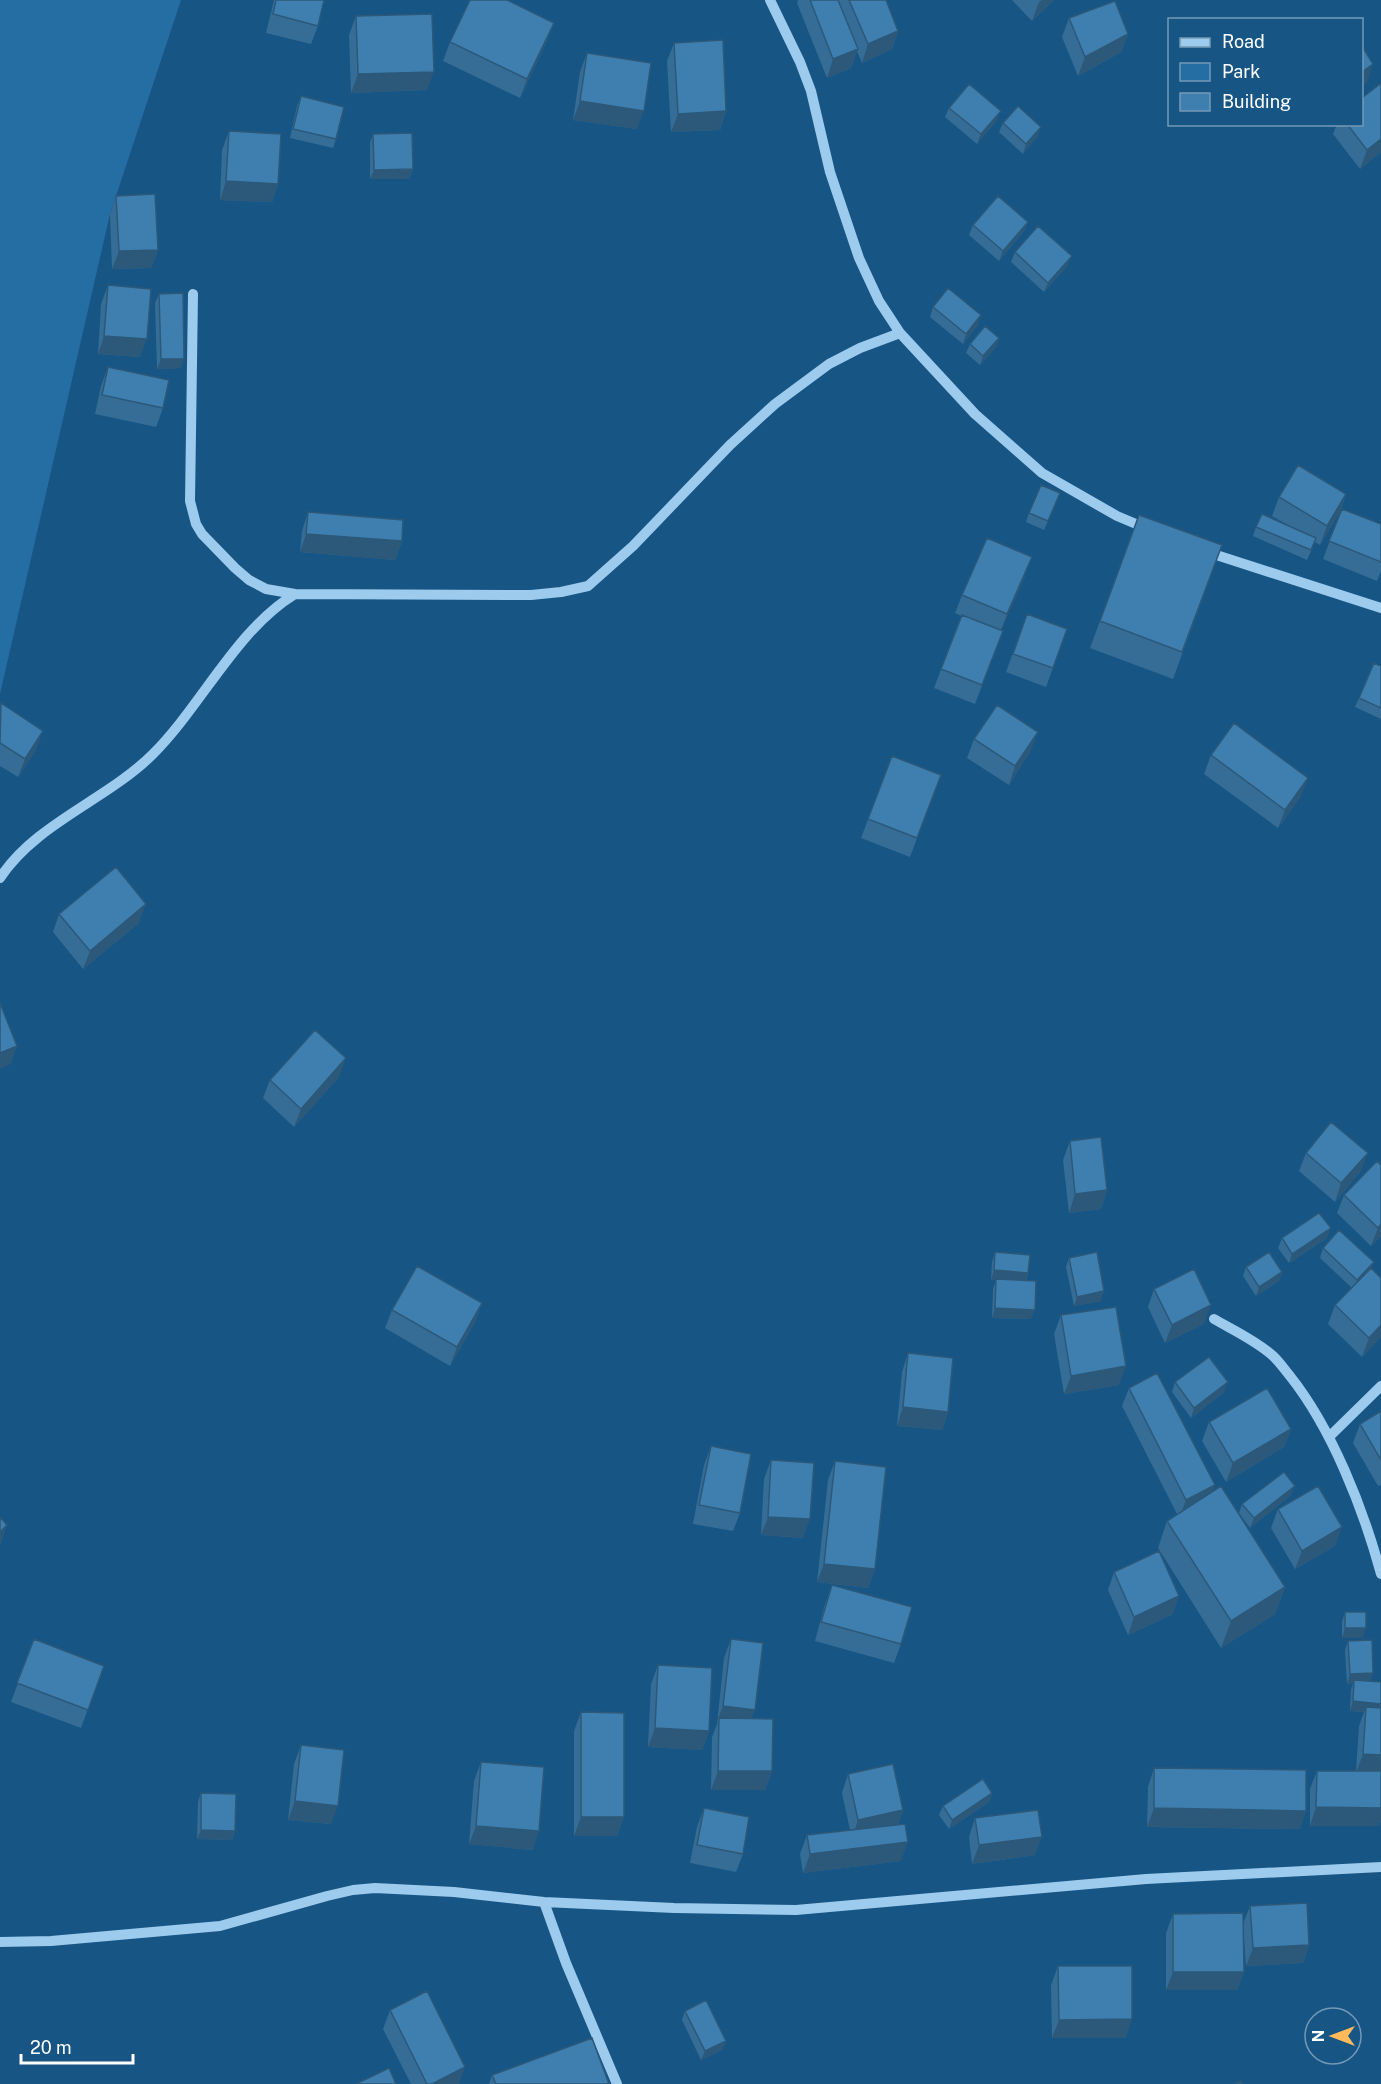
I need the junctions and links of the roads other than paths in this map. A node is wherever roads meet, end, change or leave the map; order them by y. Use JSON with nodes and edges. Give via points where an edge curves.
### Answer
{"nodes":[{"id":1,"x":770,"y":0,"type":"edge"},
{"id":2,"x":193,"y":294,"type":"dead end"},
{"id":3,"x":900,"y":333,"type":"junction"},
{"id":4,"x":1159,"y":533,"type":"edge"},
{"id":5,"x":1191,"y":546,"type":"edge"},
{"id":6,"x":295,"y":594,"type":"junction"},
{"id":7,"x":1381,"y":608,"type":"edge"},
{"id":8,"x":0,"y":878,"type":"edge"},
{"id":9,"x":1214,"y":1319,"type":"dead end"},
{"id":10,"x":1381,"y":1386,"type":"edge"},
{"id":11,"x":1330,"y":1436,"type":"junction"},
{"id":12,"x":1381,"y":1574,"type":"edge"},
{"id":13,"x":1381,"y":1867,"type":"edge"},
{"id":14,"x":544,"y":1902,"type":"junction"},
{"id":15,"x":0,"y":1942,"type":"edge"},
{"id":16,"x":617,"y":2084,"type":"edge"}],
"edges":[{"from":1,"to":3,"type":"street","via":[[811,91],[830,172],[859,258],[879,301]]},
{"from":2,"to":6,"type":"street","via":[[192,513],[202,534],[249,580],[266,589]]},
{"from":3,"to":4,"type":"street","via":[[975,414],[1042,473],[1117,516]]},
{"from":3,"to":6,"type":"street","via":[[829,364],[775,404],[588,586],[531,595]]},
{"from":5,"to":7,"type":"street"},
{"from":6,"to":8,"type":"street","via":[[279,604],[247,637],[152,755],[24,847]]},
{"from":9,"to":11,"type":"street","via":[[1273,1356]]},
{"from":10,"to":11,"type":"street"},
{"from":11,"to":12,"type":"street"},
{"from":13,"to":14,"type":"street","via":[[1146,1879],[796,1910]]},
{"from":14,"to":15,"type":"street","via":[[375,1888],[327,1896],[220,1926]]},
{"from":14,"to":16,"type":"street"}]}
